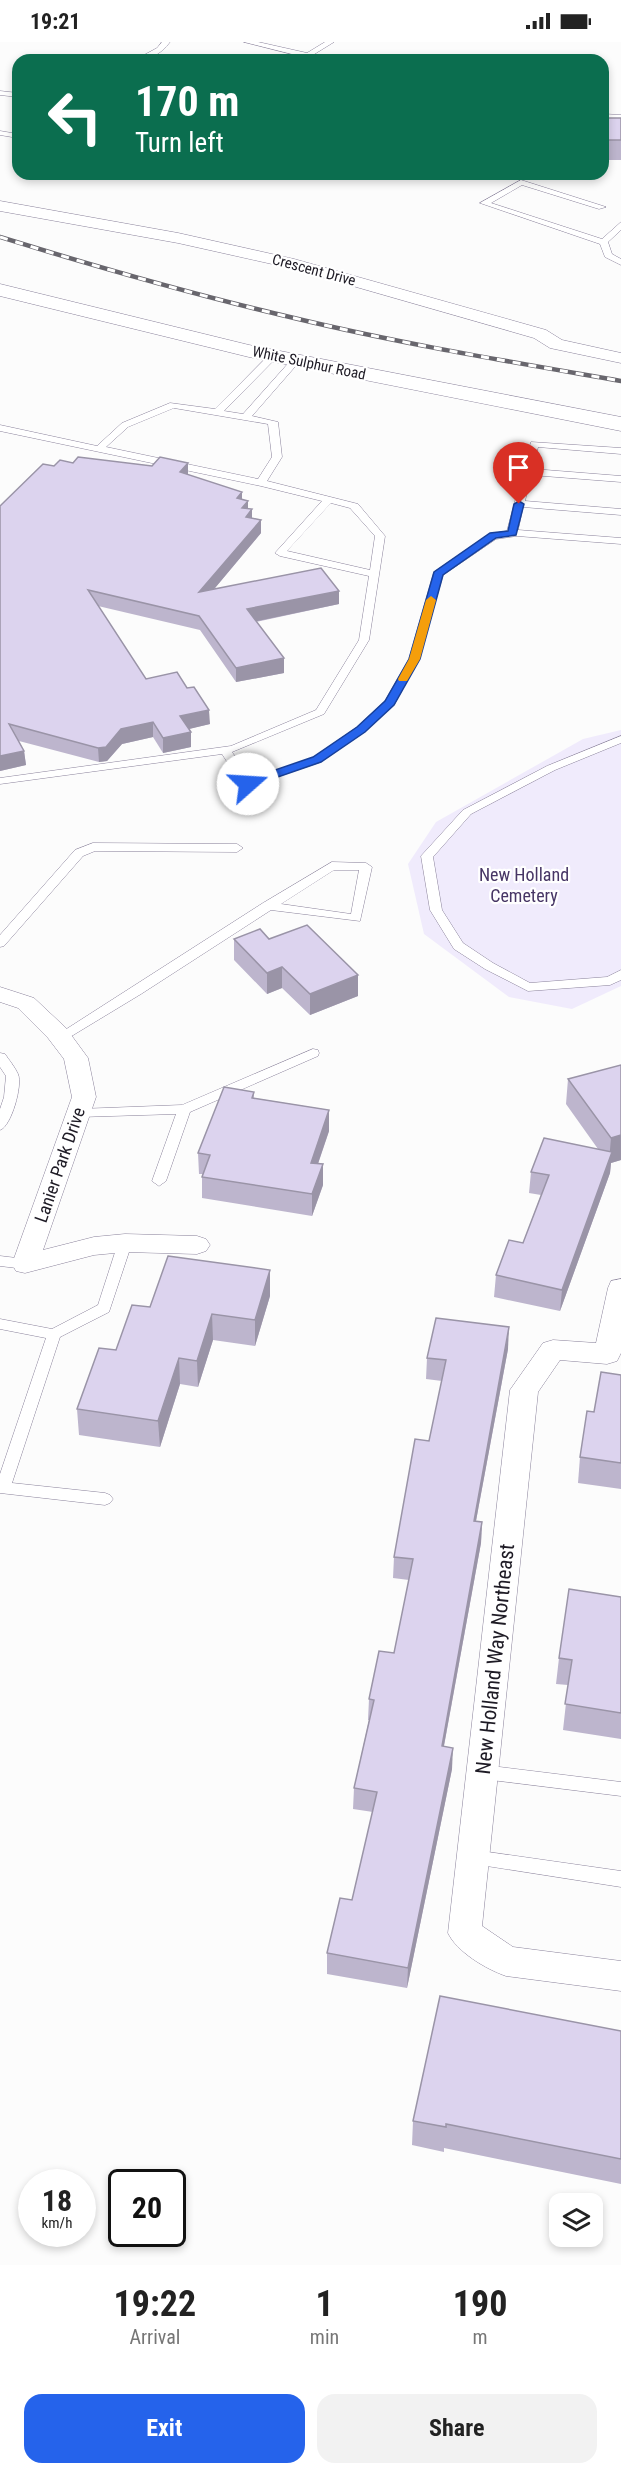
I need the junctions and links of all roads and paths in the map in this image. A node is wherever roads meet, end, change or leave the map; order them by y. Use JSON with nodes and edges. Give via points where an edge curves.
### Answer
{"nodes":[{"id":1,"x":166,"y":42,"type":"edge"},
{"id":2,"x":248,"y":42,"type":"edge"},
{"id":3,"x":330,"y":42,"type":"edge"},
{"id":4,"x":153,"y":54,"type":"edge"},
{"id":5,"x":299,"y":54,"type":"edge"},
{"id":6,"x":311,"y":54,"type":"edge"},
{"id":7,"x":0,"y":207,"type":"edge"},
{"id":8,"x":602,"y":207,"type":"dead end"},
{"id":9,"x":621,"y":225,"type":"edge"},
{"id":10,"x":617,"y":232,"type":"edge"},
{"id":11,"x":604,"y":242,"type":"junction"},
{"id":12,"x":621,"y":262,"type":"edge"},
{"id":13,"x":0,"y":290,"type":"edge"},
{"id":14,"x":273,"y":356,"type":"junction"},
{"id":15,"x":621,"y":358,"type":"edge"},
{"id":16,"x":295,"y":361,"type":"junction"},
{"id":17,"x":218,"y":412,"type":"junction"},
{"id":18,"x":246,"y":417,"type":"junction"},
{"id":19,"x":621,"y":424,"type":"edge"},
{"id":20,"x":0,"y":428,"type":"edge"},
{"id":21,"x":99,"y":449,"type":"junction"},
{"id":22,"x":621,"y":451,"type":"edge"},
{"id":23,"x":527,"y":472,"type":"junction"},
{"id":24,"x":621,"y":479,"type":"edge"},
{"id":25,"x":261,"y":483,"type":"junction"},
{"id":26,"x":328,"y":500,"type":"junction"},
{"id":27,"x":519,"y":504,"type":"junction"},
{"id":28,"x":621,"y":512,"type":"edge"},
{"id":29,"x":512,"y":533,"type":"junction"},
{"id":30,"x":621,"y":542,"type":"edge"},
{"id":31,"x":375,"y":574,"type":"junction"},
{"id":32,"x":621,"y":739,"type":"edge"},
{"id":33,"x":225,"y":750,"type":"junction"},
{"id":34,"x":0,"y":782,"type":"edge"},
{"id":35,"x":237,"y":848,"type":"dead end"},
{"id":36,"x":267,"y":906,"type":"junction"},
{"id":37,"x":0,"y":943,"type":"edge"},
{"id":38,"x":621,"y":975,"type":"edge"},
{"id":39,"x":0,"y":994,"type":"edge"},
{"id":40,"x":60,"y":1037,"type":"junction"},
{"id":41,"x":313,"y":1053,"type":"dead end"},
{"id":42,"x":0,"y":1057,"type":"edge"},
{"id":43,"x":184,"y":1109,"type":"junction"},
{"id":44,"x":79,"y":1113,"type":"junction"},
{"id":45,"x":0,"y":1126,"type":"edge"},
{"id":46,"x":159,"y":1181,"type":"dead end"},
{"id":47,"x":125,"y":1243,"type":"junction"},
{"id":48,"x":197,"y":1245,"type":"dead end"},
{"id":49,"x":13,"y":1262,"type":"edge"},
{"id":50,"x":621,"y":1288,"type":"edge"},
{"id":51,"x":0,"y":1324,"type":"edge"},
{"id":52,"x":54,"y":1334,"type":"junction"},
{"id":53,"x":614,"y":1355,"type":"edge"},
{"id":54,"x":2,"y":1488,"type":"edge"},
{"id":55,"x":105,"y":1498,"type":"dead end"},
{"id":56,"x":483,"y":1772,"type":"junction"},
{"id":57,"x":621,"y":1789,"type":"edge"},
{"id":58,"x":474,"y":1857,"type":"junction"},
{"id":59,"x":621,"y":1879,"type":"edge"},
{"id":60,"x":621,"y":1976,"type":"edge"}],
"edges":[{"from":1,"to":4,"type":"lane"},
{"from":2,"to":5,"type":"lane"},
{"from":3,"to":6,"type":"lane"},
{"from":7,"to":15,"type":"street","name":"Crescent Drive","via":[[178,238],[294,264],[540,334],[556,344]]},
{"from":8,"to":11,"type":"lane","via":[[521,182],[484,203]]},
{"from":9,"to":10,"type":"lane"},
{"from":10,"to":11,"type":"lane"},
{"from":11,"to":12,"type":"lane","via":[[609,255]]},
{"from":13,"to":14,"type":"street","name":"White Sulphur Road"},
{"from":14,"to":16,"type":"street","name":"White Sulphur Road"},
{"from":14,"to":17,"type":"lane"},
{"from":16,"to":18,"type":"lane"},
{"from":16,"to":19,"type":"street","name":"White Sulphur Road"},
{"from":17,"to":18,"type":"lane"},
{"from":17,"to":21,"type":"lane","via":[[173,405],[125,425]]},
{"from":18,"to":25,"type":"lane","via":[[273,422],[277,457]]},
{"from":20,"to":21,"type":"lane"},
{"from":21,"to":25,"type":"lane"},
{"from":22,"to":23,"type":"lane","via":[[534,444]]},
{"from":23,"to":24,"type":"lane"},
{"from":23,"to":27,"type":"lane"},
{"from":25,"to":26,"type":"lane"},
{"from":26,"to":31,"type":"lane","via":[[354,506],[380,536]]},
{"from":26,"to":31,"type":"lane","via":[[280,553]]},
{"from":27,"to":28,"type":"lane"},
{"from":27,"to":29,"type":"lane"},
{"from":29,"to":30,"type":"lane"},
{"from":29,"to":33,"type":"lane","via":[[493,536],[438,574],[414,659],[390,703],[361,729],[317,760],[248,784]]},
{"from":31,"to":33,"type":"lane","via":[[364,640],[320,712]]},
{"from":32,"to":38,"type":"lane","via":[[551,768],[467,812],[427,856],[436,910],[458,946],[489,966],[528,987],[610,981]]},
{"from":33,"to":34,"type":"lane"},
{"from":35,"to":37,"type":"lane","via":[[93,847],[80,853]]},
{"from":36,"to":36,"type":"lane","via":[[332,866],[366,867],[356,918]]},
{"from":36,"to":40,"type":"lane"},
{"from":39,"to":40,"type":"street","name":"Lanier Park Drive","via":[[26,1003]]},
{"from":40,"to":44,"type":"street","name":"Lanier Park Drive","via":[[76,1058],[84,1097]]},
{"from":41,"to":43,"type":"lane"},
{"from":42,"to":45,"type":"lane","via":[[13,1076],[11,1097]]},
{"from":43,"to":44,"type":"lane"},
{"from":43,"to":46,"type":"lane"},
{"from":44,"to":49,"type":"street","name":"Lanier Park Drive"},
{"from":47,"to":48,"type":"street"},
{"from":47,"to":49,"type":"street"},
{"from":47,"to":52,"type":"lane","via":[[104,1308]]},
{"from":50,"to":53,"type":"street","name":"New Holland Way Northeast"},
{"from":51,"to":52,"type":"lane"},
{"from":52,"to":54,"type":"lane"},
{"from":53,"to":56,"type":"street","name":"New Holland Way Northeast","via":[[553,1350],[524,1390]]},
{"from":54,"to":55,"type":"lane"},
{"from":56,"to":57,"type":"lane"},
{"from":56,"to":58,"type":"street","name":"New Holland Way Northeast"},
{"from":58,"to":59,"type":"lane"},
{"from":58,"to":60,"type":"street","name":"New Holland Way Northeast","via":[[465,1933],[506,1961]]}]}
